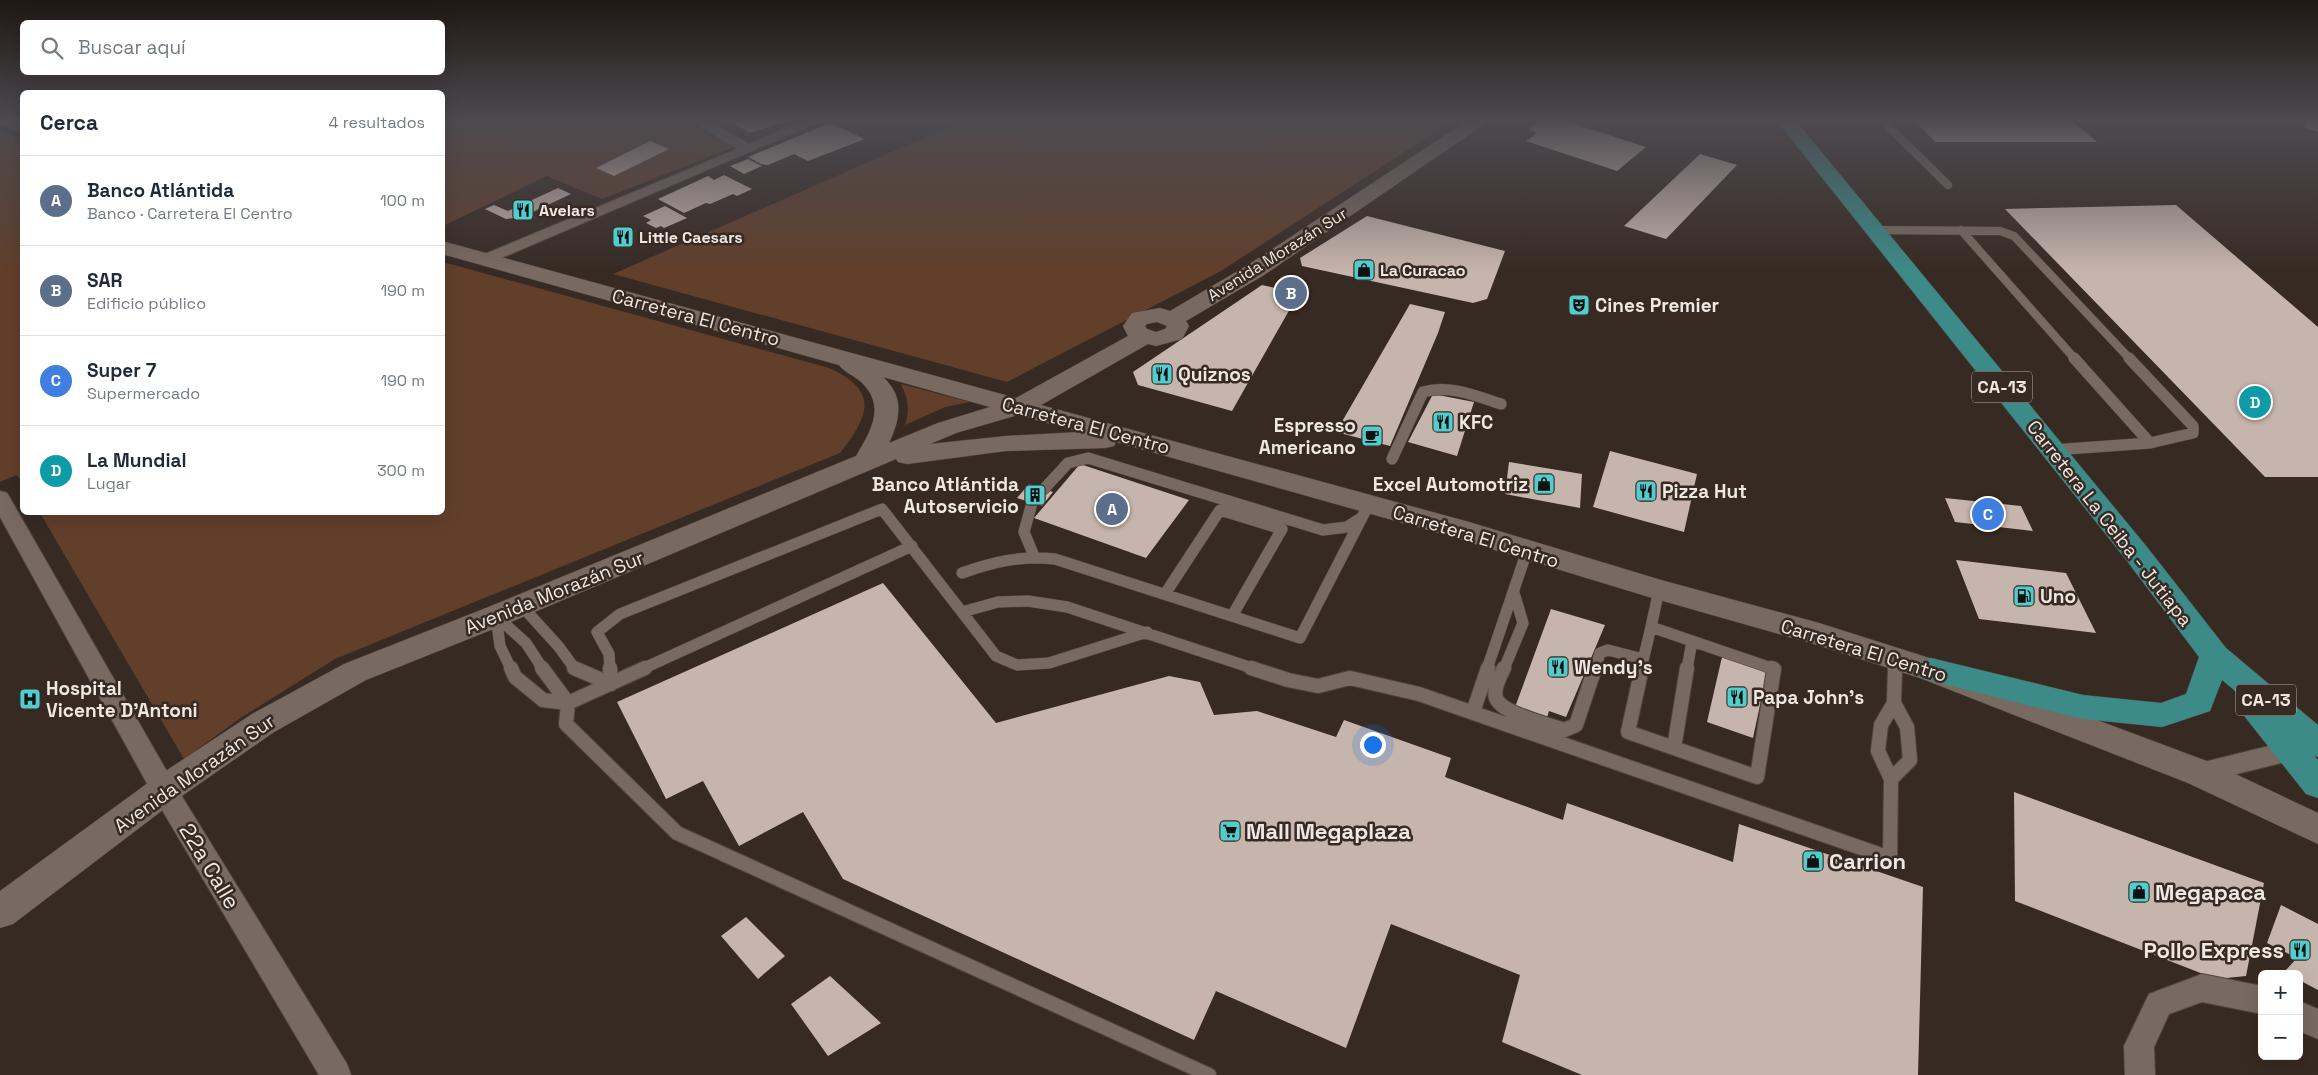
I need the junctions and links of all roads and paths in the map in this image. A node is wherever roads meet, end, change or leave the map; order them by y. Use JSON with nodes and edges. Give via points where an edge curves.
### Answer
{"nodes":[{"id":1,"x":695,"y":171,"type":"edge"},
{"id":2,"x":1406,"y":171,"type":"edge"},
{"id":3,"x":1827,"y":171,"type":"edge"},
{"id":4,"x":1934,"y":171,"type":"edge"},
{"id":5,"x":1948,"y":185,"type":"dead end"},
{"id":6,"x":1875,"y":230,"type":"junction"},
{"id":7,"x":1961,"y":230,"type":"junction"},
{"id":8,"x":445,"y":248,"type":"edge"},
{"id":9,"x":486,"y":259,"type":"junction"},
{"id":10,"x":831,"y":354,"type":"junction"},
{"id":11,"x":1501,"y":404,"type":"dead end"},
{"id":12,"x":1020,"y":406,"type":"junction"},
{"id":13,"x":1144,"y":440,"type":"junction"},
{"id":14,"x":2150,"y":442,"type":"junction"},
{"id":15,"x":2053,"y":450,"type":"junction"},
{"id":16,"x":1392,"y":459,"type":"dead end"},
{"id":17,"x":866,"y":462,"type":"junction"},
{"id":18,"x":1044,"y":489,"type":"dead end"},
{"id":19,"x":0,"y":498,"type":"edge"},
{"id":20,"x":1032,"y":503,"type":"dead end"},
{"id":21,"x":1365,"y":511,"type":"junction"},
{"id":22,"x":912,"y":546,"type":"junction"},
{"id":23,"x":1527,"y":551,"type":"junction"},
{"id":24,"x":1034,"y":556,"type":"junction"},
{"id":25,"x":962,"y":573,"type":"dead end"},
{"id":26,"x":1659,"y":590,"type":"junction"},
{"id":27,"x":1514,"y":593,"type":"junction"},
{"id":28,"x":1165,"y":594,"type":"junction"},
{"id":29,"x":508,"y":611,"type":"junction"},
{"id":30,"x":962,"y":612,"type":"junction"},
{"id":31,"x":1232,"y":616,"type":"junction"},
{"id":32,"x":1650,"y":627,"type":"junction"},
{"id":33,"x":1147,"y":632,"type":"junction"},
{"id":34,"x":1692,"y":641,"type":"junction"},
{"id":35,"x":2215,"y":656,"type":"junction"},
{"id":36,"x":1895,"y":658,"type":"junction"},
{"id":37,"x":1643,"y":659,"type":"junction"},
{"id":38,"x":1931,"y":670,"type":"junction"},
{"id":39,"x":611,"y":684,"type":"junction"},
{"id":40,"x":568,"y":703,"type":"junction"},
{"id":41,"x":1894,"y":703,"type":"junction"},
{"id":42,"x":1473,"y":712,"type":"junction"},
{"id":43,"x":2309,"y":747,"type":"edge"},
{"id":44,"x":1674,"y":748,"type":"junction"},
{"id":45,"x":2200,"y":773,"type":"junction"},
{"id":46,"x":1892,"y":779,"type":"junction"},
{"id":47,"x":2318,"y":784,"type":"edge"},
{"id":48,"x":164,"y":790,"type":"junction"},
{"id":49,"x":2318,"y":829,"type":"edge"},
{"id":50,"x":0,"y":912,"type":"edge"},
{"id":51,"x":2258,"y":999,"type":"edge"},
{"id":52,"x":2303,"y":1017,"type":"edge"},
{"id":53,"x":2318,"y":1025,"type":"edge"},
{"id":54,"x":336,"y":1075,"type":"edge"},
{"id":55,"x":1209,"y":1075,"type":"edge"},
{"id":56,"x":2140,"y":1075,"type":"edge"}],
"edges":[{"from":1,"to":9,"type":"street"},
{"from":2,"to":12,"type":"main road","name":"Avenida Morazán Sur","via":[[1256,270],[1173,319],[1178,326],[1174,334],[1156,339],[1143,337]]},
{"from":3,"to":6,"type":"main road","name":"Carretera La Ceiba - Jutiapa","number":"CA-13"},
{"from":4,"to":5,"type":"lane"},
{"from":6,"to":7,"type":"lane"},
{"from":6,"to":15,"type":"main road","name":"Carretera La Ceiba - Jutiapa","number":"CA-13"},
{"from":7,"to":14,"type":"lane"},
{"from":7,"to":14,"type":"lane","via":[[2000,230],[2014,236],[2194,426],[2194,433]]},
{"from":8,"to":9,"type":"main road","name":"Carretera El Centro"},
{"from":9,"to":10,"type":"main road","name":"Carretera El Centro"},
{"from":10,"to":12,"type":"main road","name":"Carretera El Centro"},
{"from":10,"to":17,"type":"main road","via":[[871,376],[886,397],[888,411],[884,429]]},
{"from":11,"to":16,"type":"lane","via":[[1431,388],[1424,392]]},
{"from":12,"to":13,"type":"main road","name":"Carretera El Centro"},
{"from":12,"to":17,"type":"main road","name":"Avenida Morazán Sur","via":[[947,428]]},
{"from":13,"to":17,"type":"main road","via":[[1051,439],[998,443]]},
{"from":13,"to":21,"type":"main road","name":"Carretera El Centro"},
{"from":14,"to":15,"type":"lane"},
{"from":15,"to":35,"type":"main road","name":"Carretera La Ceiba - Jutiapa","number":"CA-13"},
{"from":17,"to":29,"type":"main road","name":"Avenida Morazán Sur"},
{"from":18,"to":21,"type":"lane","via":[[1066,465],[1077,458],[1088,458],[1323,530],[1347,527]]},
{"from":19,"to":48,"type":"street","name":"22a Calle"},
{"from":20,"to":24,"type":"lane","via":[[1024,532]]},
{"from":21,"to":23,"type":"main road","name":"Carretera El Centro"},
{"from":21,"to":31,"type":"lane","via":[[1300,638]]},
{"from":22,"to":30,"type":"lane"},
{"from":22,"to":39,"type":"lane"},
{"from":22,"to":39,"type":"lane","via":[[882,510],[620,614],[597,632],[609,654]]},
{"from":23,"to":26,"type":"main road","name":"Carretera El Centro"},
{"from":23,"to":27,"type":"lane"},
{"from":24,"to":25,"type":"lane","via":[[996,561]]},
{"from":24,"to":28,"type":"lane","via":[[1066,561]]},
{"from":26,"to":32,"type":"lane"},
{"from":26,"to":36,"type":"main road","name":"Carretera El Centro"},
{"from":27,"to":37,"type":"lane","via":[[1522,623],[1496,687],[1496,698],[1505,709],[1564,730],[1576,725],[1600,653],[1608,650]]},
{"from":27,"to":42,"type":"lane"},
{"from":28,"to":31,"type":"lane"},
{"from":28,"to":31,"type":"lane","via":[[1220,510],[1282,529]]},
{"from":29,"to":39,"type":"lane","via":[[559,647],[575,669]]},
{"from":29,"to":40,"type":"lane","via":[[549,679]]},
{"from":29,"to":40,"type":"lane","via":[[500,646],[515,677],[543,700]]},
{"from":29,"to":48,"type":"main road","name":"Avenida Morazán Sur","via":[[355,672],[263,723]]},
{"from":30,"to":33,"type":"lane","via":[[998,602],[1028,601],[1067,607]]},
{"from":30,"to":33,"type":"lane","via":[[996,656],[1017,666],[1049,663]]},
{"from":32,"to":34,"type":"lane"},
{"from":32,"to":37,"type":"lane"},
{"from":33,"to":42,"type":"lane","via":[[1288,680],[1318,686],[1350,678],[1420,694]]},
{"from":34,"to":44,"type":"lane"},
{"from":34,"to":44,"type":"lane","via":[[1774,670],[1757,777]]},
{"from":35,"to":38,"type":"main road","via":[[2199,702],[2162,715],[2083,706]]},
{"from":35,"to":43,"type":"main road","number":"CA-13"},
{"from":36,"to":38,"type":"main road","name":"Carretera El Centro"},
{"from":36,"to":41,"type":"lane"},
{"from":37,"to":44,"type":"lane","via":[[1628,732]]},
{"from":38,"to":45,"type":"main road","name":"Carretera El Centro"},
{"from":39,"to":40,"type":"lane"},
{"from":40,"to":55,"type":"lane","via":[[566,724],[677,833]]},
{"from":41,"to":46,"type":"lane","via":[[1881,725],[1878,752]]},
{"from":41,"to":46,"type":"lane","via":[[1907,727],[1910,760]]},
{"from":42,"to":46,"type":"lane","via":[[1631,770],[1890,858]]},
{"from":43,"to":45,"type":"street"},
{"from":43,"to":47,"type":"main road","number":"CA-13"},
{"from":45,"to":49,"type":"main road","name":"Carretera El Centro"},
{"from":48,"to":50,"type":"main road","name":"Avenida Morazán Sur"},
{"from":48,"to":54,"type":"street","name":"22a Calle"},
{"from":51,"to":56,"type":"street","via":[[2202,988],[2159,1004],[2139,1046]]},
{"from":52,"to":53,"type":"street"}]}
